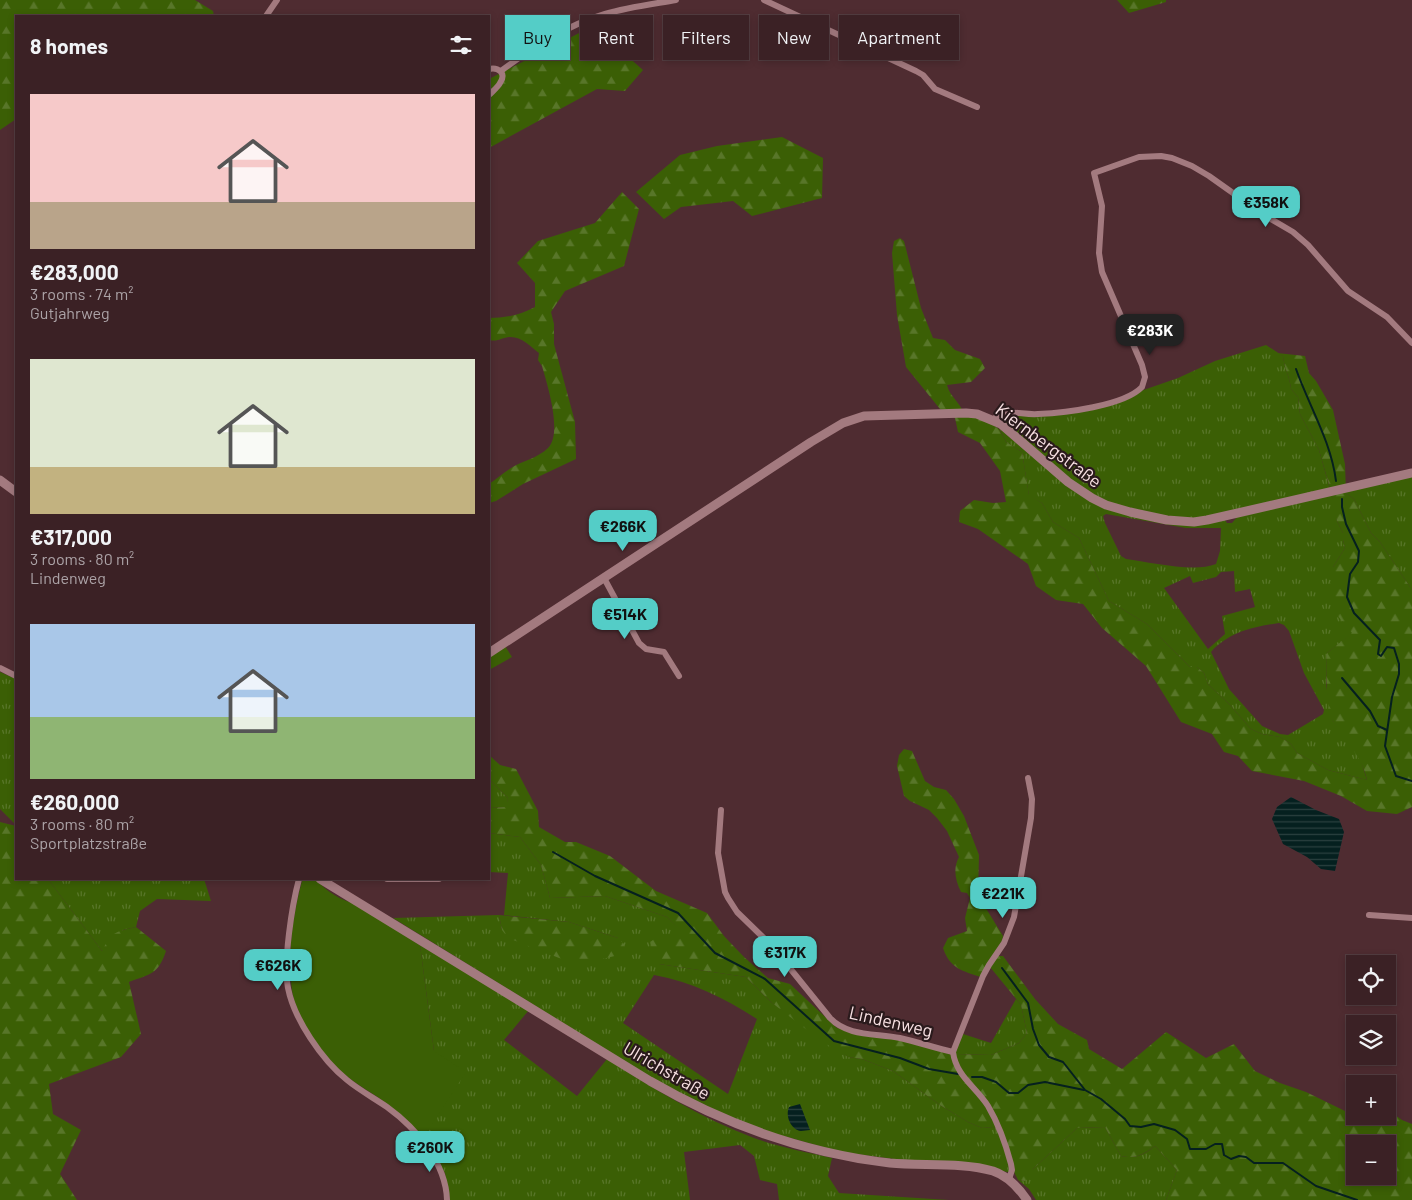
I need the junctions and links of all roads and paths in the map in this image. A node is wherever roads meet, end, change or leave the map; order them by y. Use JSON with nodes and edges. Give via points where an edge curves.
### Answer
{"nodes":[{"id":1,"x":278,"y":0,"type":"edge"},
{"id":2,"x":676,"y":0,"type":"edge"},
{"id":3,"x":764,"y":0,"type":"edge"},
{"id":4,"x":267,"y":15,"type":"edge"},
{"id":5,"x":490,"y":69,"type":"edge"},
{"id":6,"x":501,"y":71,"type":"junction"},
{"id":7,"x":490,"y":94,"type":"edge"},
{"id":8,"x":977,"y":107,"type":"dead end"},
{"id":9,"x":1412,"y":343,"type":"edge"},
{"id":10,"x":994,"y":420,"type":"junction"},
{"id":11,"x":1412,"y":473,"type":"edge"},
{"id":12,"x":0,"y":480,"type":"edge"},
{"id":13,"x":15,"y":491,"type":"edge"},
{"id":14,"x":604,"y":578,"type":"junction"},
{"id":15,"x":490,"y":652,"type":"edge"},
{"id":16,"x":0,"y":668,"type":"edge"},
{"id":17,"x":15,"y":676,"type":"edge"},
{"id":18,"x":679,"y":676,"type":"dead end"},
{"id":19,"x":1028,"y":778,"type":"dead end"},
{"id":20,"x":721,"y":810,"type":"dead end"},
{"id":21,"x":299,"y":880,"type":"edge"},
{"id":22,"x":322,"y":880,"type":"edge"},
{"id":23,"x":1369,"y":915,"type":"dead end"},
{"id":24,"x":1412,"y":918,"type":"edge"},
{"id":25,"x":953,"y":1052,"type":"junction"},
{"id":26,"x":1009,"y":1179,"type":"junction"},
{"id":27,"x":447,"y":1200,"type":"edge"},
{"id":28,"x":1027,"y":1200,"type":"edge"}],
"edges":[{"from":1,"to":4,"type":"street"},
{"from":2,"to":6,"type":"street","via":[[591,18],[531,49]]},
{"from":3,"to":8,"type":"street","via":[[916,71],[935,89]]},
{"from":5,"to":6,"type":"street"},
{"from":6,"to":7,"type":"street","via":[[500,84]]},
{"from":9,"to":10,"type":"street","via":[[1387,317],[1344,287],[1302,240],[1192,166],[1172,158],[1149,156],[1127,160],[1094,173],[1102,206],[1100,262],[1142,364],[1145,377],[1142,386],[1134,393],[1104,404],[1037,414],[1003,413]]},
{"from":10,"to":11,"type":"street","name":"Kiernbergstraße","via":[[1080,492],[1130,512],[1182,522],[1207,520]]},
{"from":10,"to":14,"type":"street","name":"Kiernbergstraße","via":[[966,413],[878,414],[843,423]]},
{"from":12,"to":13,"type":"street"},
{"from":14,"to":15,"type":"street","name":"Kiernbergstraße"},
{"from":14,"to":18,"type":"street","via":[[639,643],[646,649],[664,652]]},
{"from":16,"to":17,"type":"street"},
{"from":19,"to":25,"type":"street","via":[[1032,799],[1014,917],[1004,943],[983,976]]},
{"from":20,"to":25,"type":"street","name":"Lindenweg","via":[[718,853],[728,898],[830,1018],[848,1030],[895,1037]]},
{"from":21,"to":27,"type":"street","via":[[287,978],[290,997],[308,1032],[338,1072],[398,1116],[414,1132],[440,1170]]},
{"from":22,"to":26,"type":"street","name":"Ulrichstraße","via":[[650,1081],[721,1118],[770,1137],[840,1155],[891,1163],[979,1168]]},
{"from":23,"to":24,"type":"street"},
{"from":25,"to":26,"type":"street","via":[[956,1065],[996,1122],[1011,1164]]},
{"from":26,"to":28,"type":"street","name":"Ulrichstraße"}]}
